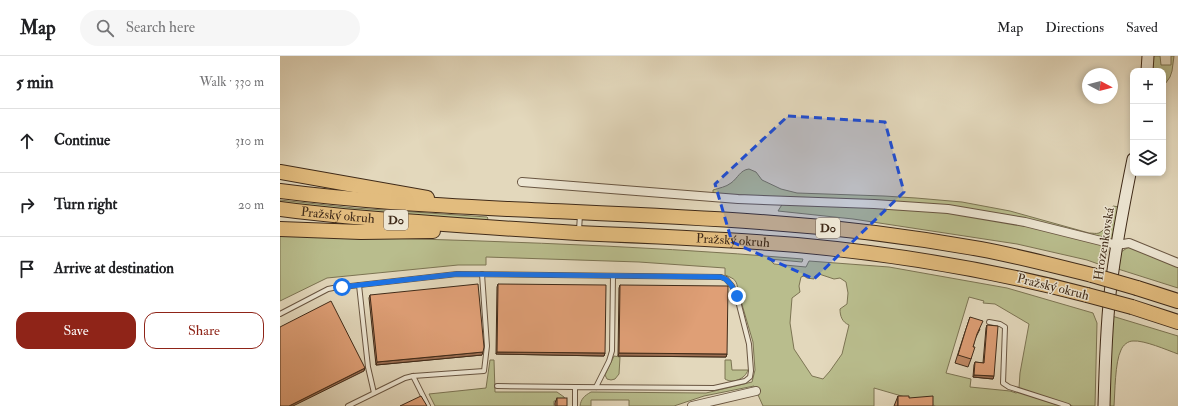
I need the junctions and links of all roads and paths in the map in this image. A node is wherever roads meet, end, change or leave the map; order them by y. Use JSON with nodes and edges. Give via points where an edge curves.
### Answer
{"nodes":[{"id":1,"x":280,"y":172,"type":"edge"},
{"id":2,"x":1130,"y":173,"type":"edge"},
{"id":3,"x":522,"y":182,"type":"dead end"},
{"id":4,"x":280,"y":191,"type":"edge"},
{"id":5,"x":478,"y":207,"type":"junction"},
{"id":6,"x":280,"y":209,"type":"edge"},
{"id":7,"x":580,"y":212,"type":"junction"},
{"id":8,"x":280,"y":229,"type":"edge"},
{"id":9,"x":513,"y":229,"type":"junction"},
{"id":10,"x":579,"y":233,"type":"junction"},
{"id":11,"x":1117,"y":245,"type":"junction"},
{"id":12,"x":1178,"y":263,"type":"edge"},
{"id":13,"x":482,"y":274,"type":"junction"},
{"id":14,"x":612,"y":276,"type":"junction"},
{"id":15,"x":359,"y":285,"type":"junction"},
{"id":16,"x":1178,"y":301,"type":"edge"},
{"id":17,"x":280,"y":314,"type":"edge"},
{"id":18,"x":989,"y":322,"type":"dead end"},
{"id":19,"x":1178,"y":322,"type":"edge"},
{"id":20,"x":413,"y":376,"type":"junction"},
{"id":21,"x":497,"y":386,"type":"dead end"},
{"id":22,"x":575,"y":387,"type":"junction"},
{"id":23,"x":596,"y":387,"type":"junction"},
{"id":24,"x":756,"y":391,"type":"dead end"},
{"id":25,"x":374,"y":393,"type":"junction"},
{"id":26,"x":348,"y":406,"type":"edge"},
{"id":27,"x":428,"y":406,"type":"edge"},
{"id":28,"x":575,"y":406,"type":"edge"},
{"id":29,"x":692,"y":406,"type":"edge"},
{"id":30,"x":1068,"y":406,"type":"edge"},
{"id":31,"x":1104,"y":406,"type":"edge"}],
"edges":[{"from":1,"to":5,"type":"highway"},
{"from":2,"to":11,"type":"street","name":"Hrozenkovská"},
{"from":3,"to":11,"type":"street","via":[[738,199],[948,209],[1025,222]]},
{"from":4,"to":5,"type":"highway","name":"Pražský okruh","number":"D0","via":[[356,200]]},
{"from":5,"to":7,"type":"highway","name":"Pražský okruh","number":"D0"},
{"from":6,"to":9,"type":"highway","name":"Pražský okruh","number":"D0"},
{"from":7,"to":10,"type":"lane"},
{"from":7,"to":16,"type":"highway","name":"Pražský okruh","number":"D0","bridge":true,"via":[[762,222],[929,241],[1092,275]]},
{"from":8,"to":9,"type":"highway","via":[[382,232]]},
{"from":9,"to":10,"type":"highway","name":"Pražský okruh","number":"D0"},
{"from":10,"to":19,"type":"highway","name":"Pražský okruh","number":"D0","bridge":true,"via":[[759,242],[926,261],[1025,279]]},
{"from":11,"to":12,"type":"street","via":[[1129,243]]},
{"from":11,"to":31,"type":"street","name":"Hrozenkovská","via":[[1110,292]]},
{"from":13,"to":14,"type":"lane"},
{"from":13,"to":15,"type":"lane","via":[[457,274]]},
{"from":13,"to":20,"type":"lane","via":[[487,346],[484,371]]},
{"from":14,"to":23,"type":"lane","via":[[612,350]]},
{"from":14,"to":23,"type":"lane","via":[[726,279],[737,296],[749,344],[751,371],[746,381],[714,388]]},
{"from":15,"to":17,"type":"lane","via":[[328,289]]},
{"from":15,"to":25,"type":"lane","via":[[368,367]]},
{"from":18,"to":30,"type":"lane","via":[[1005,327],[1003,383]]},
{"from":20,"to":25,"type":"lane"},
{"from":20,"to":27,"type":"lane"},
{"from":21,"to":22,"type":"lane"},
{"from":22,"to":23,"type":"lane"},
{"from":22,"to":28,"type":"lane"},
{"from":24,"to":29,"type":"street"},
{"from":25,"to":26,"type":"lane"}]}
